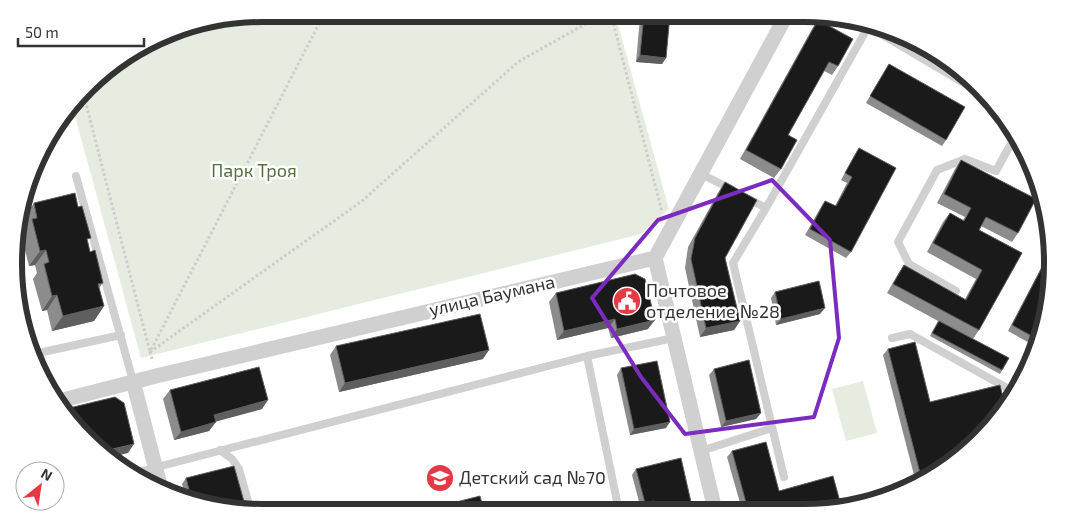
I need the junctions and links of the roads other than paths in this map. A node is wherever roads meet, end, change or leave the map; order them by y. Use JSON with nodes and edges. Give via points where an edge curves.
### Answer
{"nodes":[{"id":1,"x":784,"y":22,"type":"edge"},
{"id":2,"x":866,"y":31,"type":"edge"},
{"id":3,"x":883,"y":36,"type":"edge"},
{"id":4,"x":964,"y":83,"type":"edge"},
{"id":5,"x":1012,"y":142,"type":"edge"},
{"id":6,"x":701,"y":174,"type":"junction"},
{"id":7,"x":76,"y":176,"type":"dead end"},
{"id":8,"x":766,"y":208,"type":"junction"},
{"id":9,"x":654,"y":258,"type":"junction"},
{"id":10,"x":956,"y":291,"type":"dead end"},
{"id":11,"x":121,"y":335,"type":"junction"},
{"id":12,"x":674,"y":338,"type":"junction"},
{"id":13,"x":892,"y":338,"type":"dead end"},
{"id":14,"x":40,"y":353,"type":"edge"},
{"id":15,"x":586,"y":356,"type":"junction"},
{"id":16,"x":133,"y":381,"type":"junction"},
{"id":17,"x":1008,"y":391,"type":"edge"},
{"id":18,"x":65,"y":399,"type":"edge"},
{"id":19,"x":772,"y":428,"type":"junction"},
{"id":20,"x":220,"y":450,"type":"junction"},
{"id":21,"x":701,"y":451,"type":"junction"},
{"id":22,"x":156,"y":466,"type":"junction"},
{"id":23,"x":142,"y":470,"type":"edge"},
{"id":24,"x":784,"y":477,"type":"dead end"},
{"id":25,"x":159,"y":480,"type":"edge"},
{"id":26,"x":249,"y":503,"type":"edge"},
{"id":27,"x":618,"y":504,"type":"edge"},
{"id":28,"x":714,"y":504,"type":"edge"}],
"edges":[{"from":1,"to":6,"type":"street"},
{"from":2,"to":8,"type":"lane"},
{"from":3,"to":4,"type":"lane"},
{"from":5,"to":10,"type":"lane","via":[[996,171],[965,159],[937,170],[898,242],[909,264]]},
{"from":6,"to":8,"type":"lane"},
{"from":6,"to":9,"type":"street"},
{"from":7,"to":11,"type":"lane"},
{"from":8,"to":19,"type":"lane","via":[[733,263]]},
{"from":9,"to":12,"type":"street"},
{"from":9,"to":16,"type":"street","name":"улица Баумана"},
{"from":11,"to":14,"type":"lane"},
{"from":11,"to":16,"type":"lane"},
{"from":12,"to":15,"type":"lane"},
{"from":12,"to":21,"type":"street"},
{"from":13,"to":17,"type":"lane","via":[[910,334]]},
{"from":15,"to":20,"type":"lane"},
{"from":15,"to":27,"type":"lane"},
{"from":16,"to":18,"type":"street","name":"улица Баумана"},
{"from":16,"to":22,"type":"street"},
{"from":19,"to":21,"type":"lane"},
{"from":19,"to":24,"type":"lane"},
{"from":20,"to":22,"type":"lane"},
{"from":20,"to":26,"type":"lane","via":[[239,469]]},
{"from":21,"to":28,"type":"street"},
{"from":22,"to":23,"type":"lane"},
{"from":22,"to":25,"type":"street"}]}
